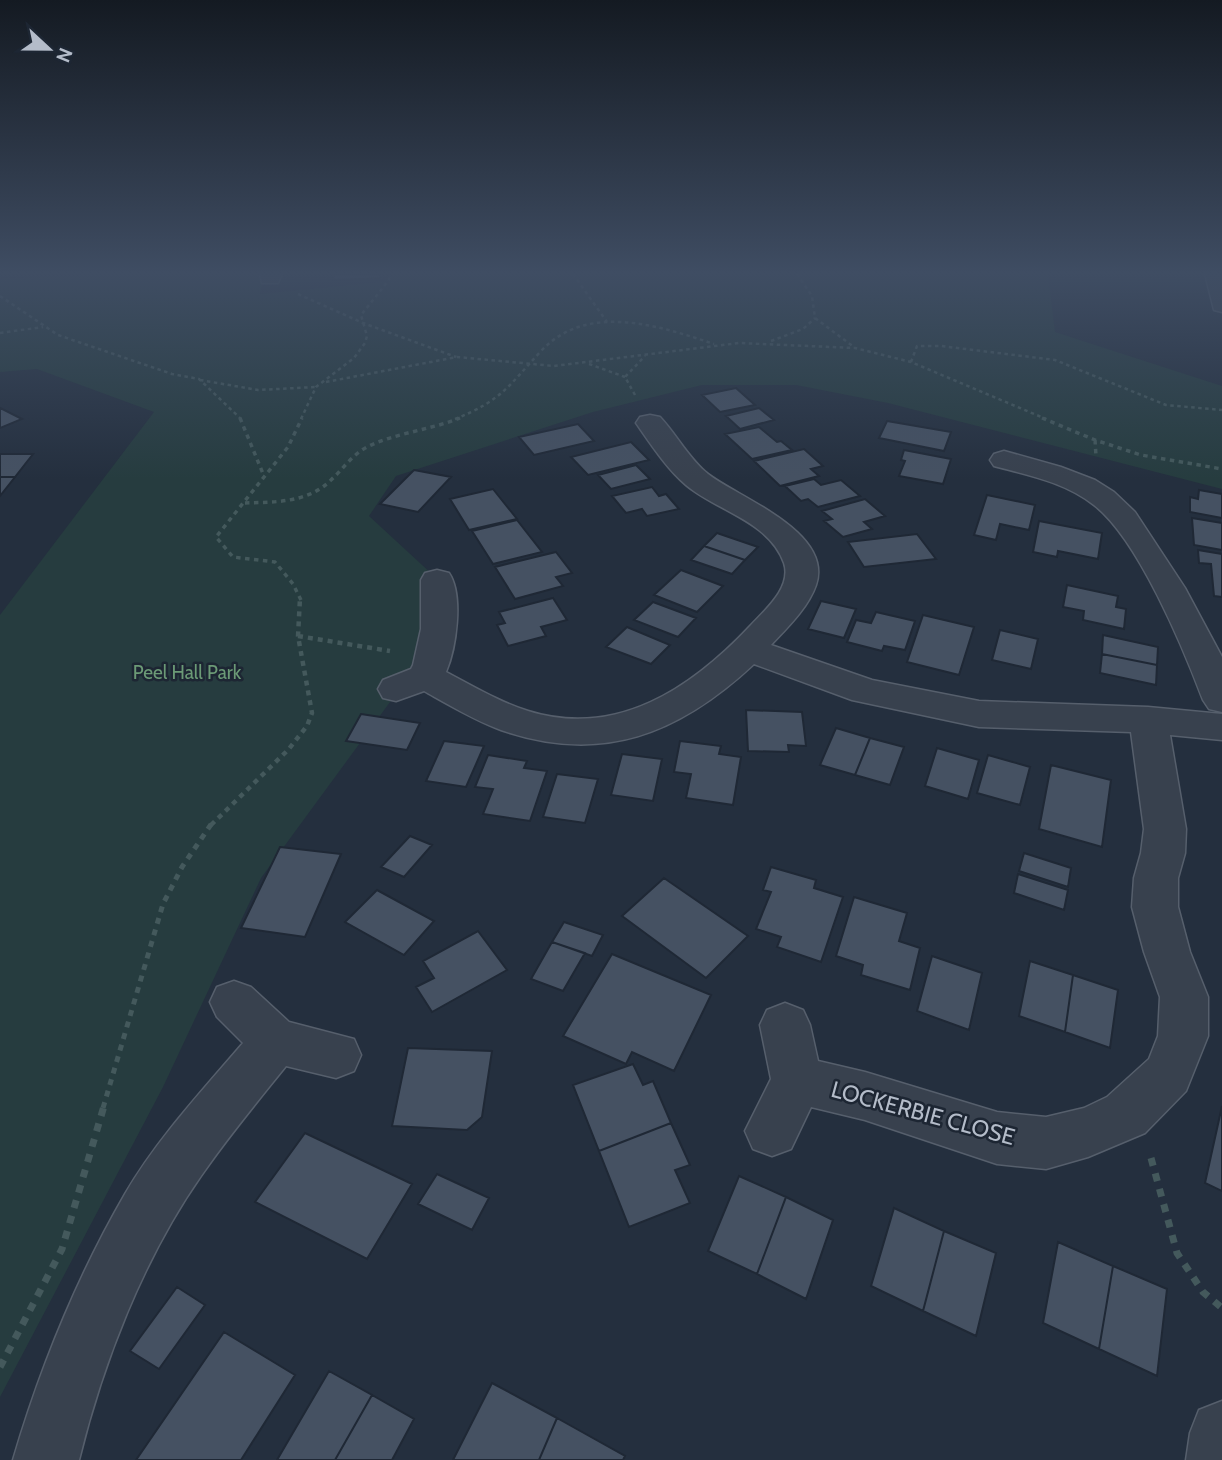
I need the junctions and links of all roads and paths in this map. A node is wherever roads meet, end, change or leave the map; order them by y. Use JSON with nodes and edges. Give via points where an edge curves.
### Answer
{"nodes":[{"id":1,"x":80,"y":342,"type":"edge"},
{"id":2,"x":365,"y":342,"type":"edge"},
{"id":3,"x":416,"y":342,"type":"edge"},
{"id":4,"x":550,"y":342,"type":"edge"},
{"id":5,"x":707,"y":342,"type":"edge"},
{"id":6,"x":847,"y":342,"type":"edge"},
{"id":7,"x":764,"y":343,"type":"joint"},
{"id":8,"x":716,"y":345,"type":"junction"},
{"id":9,"x":855,"y":348,"type":"junction"},
{"id":10,"x":645,"y":356,"type":"junction"},
{"id":11,"x":457,"y":357,"type":"junction"},
{"id":12,"x":911,"y":362,"type":"junction"},
{"id":13,"x":586,"y":363,"type":"junction"},
{"id":14,"x":532,"y":364,"type":"junction"},
{"id":15,"x":625,"y":377,"type":"junction"},
{"id":16,"x":199,"y":379,"type":"junction"},
{"id":17,"x":322,"y":383,"type":"junction"},
{"id":18,"x":316,"y":387,"type":"junction"},
{"id":19,"x":1222,"y":410,"type":"edge"},
{"id":20,"x":653,"y":422,"type":"joint"},
{"id":21,"x":1004,"y":460,"type":"dead end"},
{"id":22,"x":1222,"y":469,"type":"edge"},
{"id":23,"x":264,"y":477,"type":"junction"},
{"id":24,"x":244,"y":503,"type":"junction"},
{"id":25,"x":437,"y":580,"type":"dead end"},
{"id":26,"x":298,"y":636,"type":"junction"},
{"id":27,"x":749,"y":650,"type":"junction"},
{"id":28,"x":419,"y":675,"type":"junction"},
{"id":29,"x":1222,"y":700,"type":"edge"},
{"id":30,"x":1148,"y":720,"type":"junction"},
{"id":31,"x":1222,"y":727,"type":"edge"},
{"id":32,"x":234,"y":1002,"type":"dead end"},
{"id":33,"x":785,"y":1025,"type":"dead end"},
{"id":34,"x":275,"y":1041,"type":"junction"},
{"id":35,"x":336,"y":1055,"type":"dead end"},
{"id":36,"x":797,"y":1080,"type":"junction"},
{"id":37,"x":1126,"y":1115,"type":"junction"},
{"id":38,"x":772,"y":1131,"type":"dead end"},
{"id":39,"x":1222,"y":1308,"type":"edge"},
{"id":40,"x":4,"y":1353,"type":"edge"},
{"id":41,"x":0,"y":1367,"type":"edge"},
{"id":42,"x":1222,"y":1433,"type":"edge"},
{"id":43,"x":46,"y":1460,"type":"edge"},
{"id":44,"x":1219,"y":1460,"type":"edge"}],
"edges":[{"from":1,"to":16,"type":"path"},
{"from":2,"to":17,"type":"path","via":[[354,358]]},
{"from":3,"to":11,"type":"path"},
{"from":4,"to":14,"type":"path"},
{"from":5,"to":8,"type":"path"},
{"from":6,"to":9,"type":"path"},
{"from":7,"to":8,"type":"path"},
{"from":7,"to":9,"type":"path"},
{"from":8,"to":10,"type":"path"},
{"from":9,"to":12,"type":"path"},
{"from":10,"to":13,"type":"path"},
{"from":10,"to":15,"type":"path"},
{"from":11,"to":14,"type":"path"},
{"from":11,"to":17,"type":"path"},
{"from":12,"to":19,"type":"path","via":[[917,346],[1055,360],[1167,405]]},
{"from":12,"to":22,"type":"path","via":[[1095,440],[1141,455]]},
{"from":13,"to":14,"type":"path"},
{"from":13,"to":15,"type":"path"},
{"from":14,"to":24,"type":"path","via":[[520,380],[485,406],[367,447],[314,493]]},
{"from":15,"to":20,"type":"path"},
{"from":16,"to":18,"type":"path","via":[[237,389],[281,392]]},
{"from":16,"to":23,"type":"path","via":[[241,419]]},
{"from":17,"to":18,"type":"path"},
{"from":18,"to":23,"type":"path","via":[[288,447]]},
{"from":20,"to":27,"type":"street","via":[[696,478],[767,522],[797,554],[800,585]]},
{"from":21,"to":29,"type":"street","via":[[1047,471],[1094,491],[1123,513],[1195,634]]},
{"from":23,"to":24,"type":"path"},
{"from":24,"to":26,"type":"path","via":[[216,537],[233,557],[275,562],[301,599]]},
{"from":25,"to":28,"type":"street","via":[[440,624]]},
{"from":26,"to":28,"type":"path"},
{"from":26,"to":40,"type":"path","via":[[311,700],[307,726],[214,821],[163,904],[61,1249]]},
{"from":27,"to":28,"type":"street","via":[[689,701],[635,726],[606,732],[546,730],[518,722]]},
{"from":27,"to":30,"type":"street","via":[[865,691],[979,714]]},
{"from":30,"to":31,"type":"street"},
{"from":30,"to":37,"type":"street","name":"LOCKERBIE CLOSE","via":[[1165,829],[1155,906],[1184,996],[1183,1036],[1168,1074]]},
{"from":32,"to":34,"type":"street"},
{"from":33,"to":36,"type":"street"},
{"from":34,"to":35,"type":"street"},
{"from":34,"to":43,"type":"street","via":[[181,1158],[145,1214],[89,1332]]},
{"from":36,"to":37,"type":"street","name":"LOCKERBIE CLOSE","via":[[865,1096],[997,1138],[1046,1143]]},
{"from":36,"to":38,"type":"street"},
{"from":37,"to":39,"type":"path","via":[[1152,1160],[1177,1253],[1203,1292]]},
{"from":40,"to":41,"type":"path"},
{"from":42,"to":44,"type":"street"}]}
